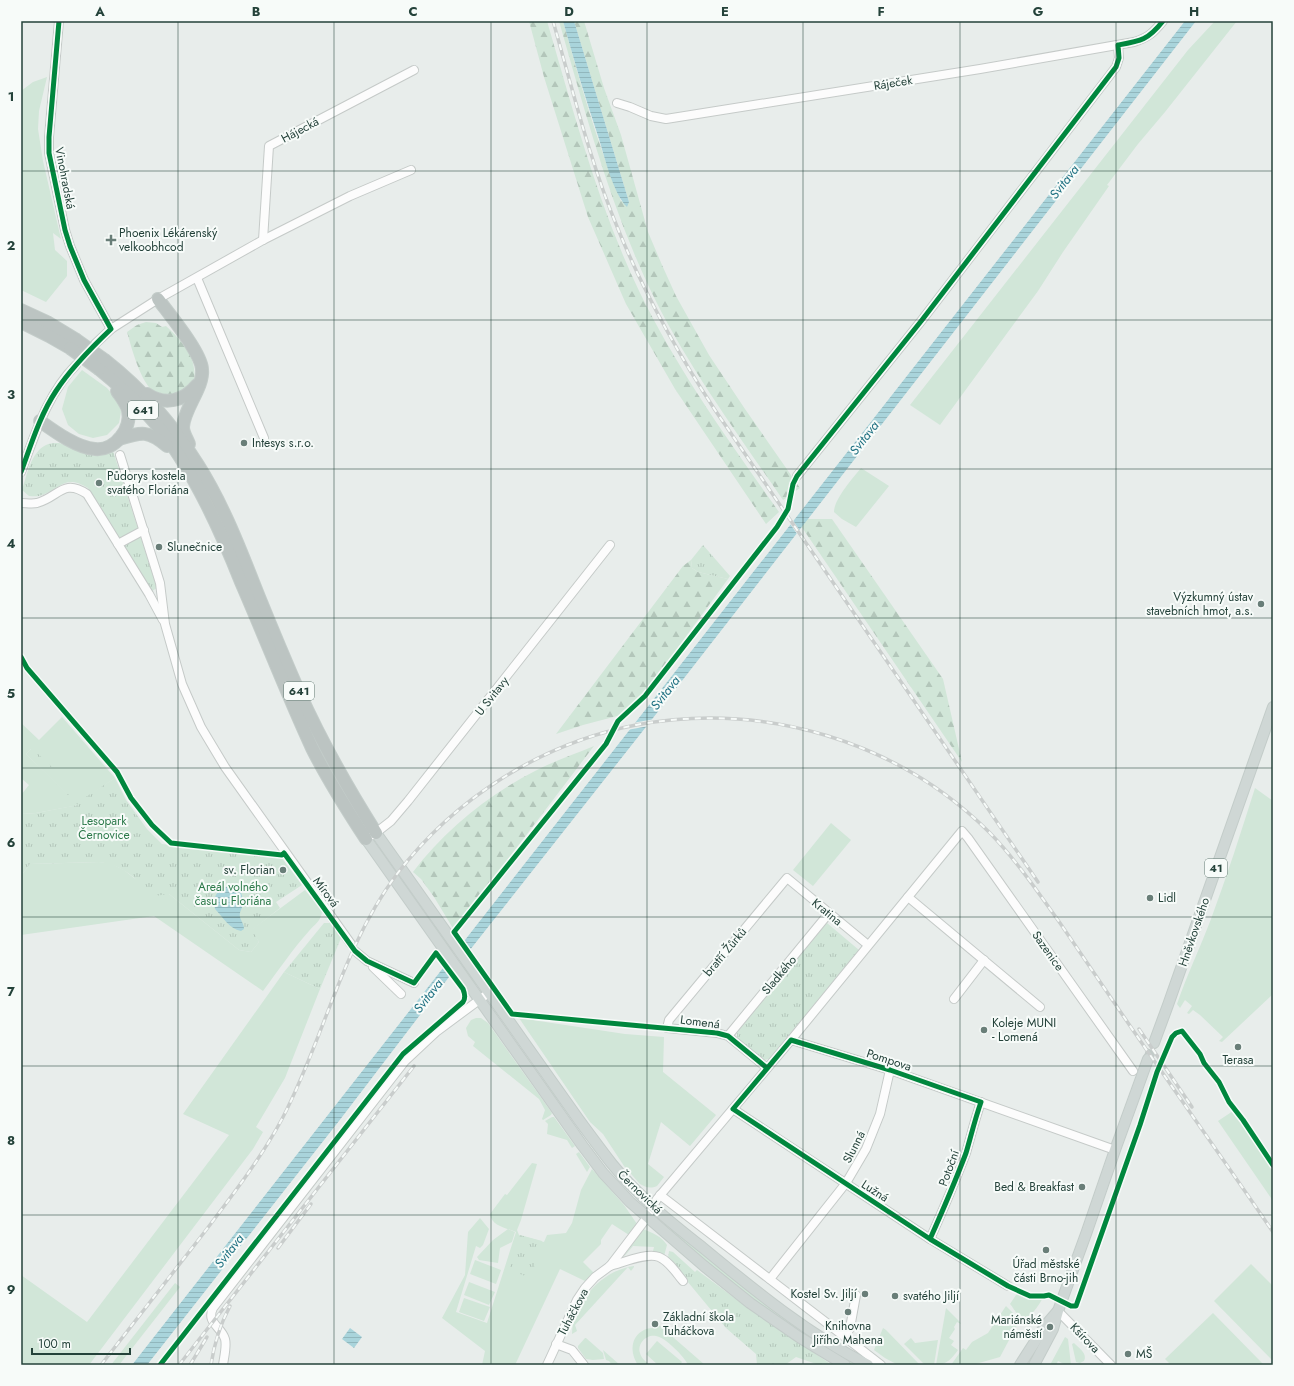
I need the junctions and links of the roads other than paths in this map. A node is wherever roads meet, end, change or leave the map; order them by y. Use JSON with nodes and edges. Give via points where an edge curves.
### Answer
{"nodes":[{"id":1,"x":59,"y":21,"type":"edge"},
{"id":2,"x":1163,"y":21,"type":"edge"},
{"id":3,"x":1118,"y":45,"type":"junction"},
{"id":4,"x":414,"y":70,"type":"dead end"},
{"id":5,"x":617,"y":103,"type":"dead end"},
{"id":6,"x":411,"y":170,"type":"dead end"},
{"id":7,"x":263,"y":240,"type":"junction"},
{"id":8,"x":198,"y":278,"type":"junction"},
{"id":9,"x":158,"y":299,"type":"junction"},
{"id":10,"x":21,"y":310,"type":"edge"},
{"id":11,"x":21,"y":322,"type":"edge"},
{"id":12,"x":111,"y":329,"type":"junction"},
{"id":13,"x":72,"y":344,"type":"junction"},
{"id":14,"x":95,"y":344,"type":"dead end"},
{"id":15,"x":76,"y":365,"type":"dead end"},
{"id":16,"x":102,"y":365,"type":"junction"},
{"id":17,"x":200,"y":381,"type":"junction"},
{"id":18,"x":139,"y":389,"type":"junction"},
{"id":19,"x":40,"y":421,"type":"junction"},
{"id":20,"x":264,"y":438,"type":"dead end"},
{"id":21,"x":119,"y":439,"type":"junction"},
{"id":22,"x":120,"y":455,"type":"dead end"},
{"id":23,"x":180,"y":457,"type":"junction"},
{"id":24,"x":199,"y":467,"type":"junction"},
{"id":25,"x":21,"y":472,"type":"edge"},
{"id":26,"x":798,"y":476,"type":"dead end"},
{"id":27,"x":21,"y":503,"type":"edge"},
{"id":28,"x":144,"y":530,"type":"junction"},
{"id":29,"x":118,"y":544,"type":"junction"},
{"id":30,"x":610,"y":545,"type":"dead end"},
{"id":31,"x":165,"y":624,"type":"junction"},
{"id":32,"x":1273,"y":707,"type":"edge"},
{"id":33,"x":376,"y":833,"type":"junction"},
{"id":34,"x":366,"y":839,"type":"junction"},
{"id":35,"x":787,"y":878,"type":"joint"},
{"id":36,"x":908,"y":897,"type":"junction"},
{"id":37,"x":829,"y":914,"type":"junction"},
{"id":38,"x":868,"y":945,"type":"junction"},
{"id":39,"x":984,"y":960,"type":"junction"},
{"id":40,"x":367,"y":961,"type":"junction"},
{"id":41,"x":414,"y":983,"type":"dead end"},
{"id":42,"x":490,"y":992,"type":"junction"},
{"id":43,"x":401,"y":994,"type":"dead end"},
{"id":44,"x":954,"y":999,"type":"dead end"},
{"id":45,"x":480,"y":1000,"type":"junction"},
{"id":46,"x":1040,"y":1007,"type":"dead end"},
{"id":47,"x":667,"y":1028,"type":"joint"},
{"id":48,"x":728,"y":1036,"type":"junction"},
{"id":49,"x":790,"y":1040,"type":"junction"},
{"id":50,"x":1154,"y":1043,"type":"tunnel mouth"},
{"id":51,"x":1148,"y":1059,"type":"tunnel mouth"},
{"id":52,"x":767,"y":1068,"type":"junction"},
{"id":53,"x":890,"y":1070,"type":"junction"},
{"id":54,"x":1133,"y":1071,"type":"dead end"},
{"id":55,"x":980,"y":1102,"type":"junction"},
{"id":56,"x":732,"y":1109,"type":"junction"},
{"id":57,"x":1115,"y":1150,"type":"junction"},
{"id":58,"x":846,"y":1183,"type":"junction"},
{"id":59,"x":660,"y":1194,"type":"junction"},
{"id":60,"x":650,"y":1211,"type":"junction"},
{"id":61,"x":930,"y":1239,"type":"junction"},
{"id":62,"x":610,"y":1266,"type":"junction"},
{"id":63,"x":770,"y":1279,"type":"junction"},
{"id":64,"x":683,"y":1282,"type":"dead end"},
{"id":65,"x":1008,"y":1286,"type":"dead end"},
{"id":66,"x":856,"y":1295,"type":"dead end"},
{"id":67,"x":1058,"y":1311,"type":"junction"},
{"id":68,"x":845,"y":1337,"type":"junction"},
{"id":69,"x":556,"y":1344,"type":"junction"},
{"id":70,"x":223,"y":1365,"type":"edge"},
{"id":71,"x":547,"y":1365,"type":"edge"},
{"id":72,"x":584,"y":1365,"type":"edge"},
{"id":73,"x":845,"y":1365,"type":"edge"},
{"id":74,"x":868,"y":1365,"type":"edge"},
{"id":75,"x":881,"y":1365,"type":"edge"},
{"id":76,"x":1019,"y":1365,"type":"edge"},
{"id":77,"x":1034,"y":1365,"type":"edge"},
{"id":78,"x":1112,"y":1365,"type":"edge"}],
"edges":[{"from":1,"to":12,"type":"street","name":"Vinohradská","via":[[49,154],[70,246],[84,280]]},
{"from":2,"to":3,"type":"street","name":"Ráječek","via":[[1147,38]]},
{"from":3,"to":5,"type":"street","name":"Ráječek","via":[[666,119],[650,116]]},
{"from":3,"to":26,"type":"street","via":[[1119,58],[1116,67],[922,320]]},
{"from":4,"to":7,"type":"street","name":"Hájecká","via":[[269,146]]},
{"from":6,"to":7,"type":"street","via":[[350,196]]},
{"from":7,"to":8,"type":"street"},
{"from":8,"to":9,"type":"street"},
{"from":8,"to":20,"type":"street"},
{"from":9,"to":12,"type":"street"},
{"from":9,"to":17,"type":"highway","via":[[197,356],[202,369]]},
{"from":10,"to":13,"type":"highway","number":"641","via":[[47,322]]},
{"from":11,"to":13,"type":"highway","number":"641"},
{"from":12,"to":14,"type":"street"},
{"from":13,"to":16,"type":"highway","number":"641","bridge":true},
{"from":15,"to":19,"type":"street","via":[[55,391]]},
{"from":16,"to":18,"type":"highway","number":"641"},
{"from":16,"to":21,"type":"highway","via":[[128,409],[127,424]]},
{"from":16,"to":23,"type":"highway","number":"641","via":[[154,423]]},
{"from":17,"to":18,"type":"highway","via":[[188,394],[172,401],[157,400]]},
{"from":17,"to":24,"type":"highway","via":[[183,427]]},
{"from":18,"to":24,"type":"highway","number":"641","via":[[171,426]]},
{"from":19,"to":21,"type":"highway","via":[[88,448],[103,449]]},
{"from":19,"to":25,"type":"street"},
{"from":21,"to":23,"type":"highway","via":[[139,434],[151,435]]},
{"from":22,"to":28,"type":"street"},
{"from":23,"to":34,"type":"highway","number":"641","via":[[222,535],[312,748]]},
{"from":24,"to":33,"type":"highway","number":"641","via":[[237,542],[311,718],[346,784]]},
{"from":27,"to":29,"type":"street","via":[[36,503],[65,488],[79,488],[86,494]]},
{"from":28,"to":29,"type":"street"},
{"from":28,"to":31,"type":"street","via":[[160,583]]},
{"from":29,"to":31,"type":"street"},
{"from":30,"to":33,"type":"street","name":"U Svitavy","via":[[408,801],[391,821]]},
{"from":31,"to":40,"type":"street","name":"Mírová","via":[[182,684],[200,727],[225,768],[353,947]]},
{"from":32,"to":50,"type":"main road","name":"Hněvkovského","number":"41"},
{"from":33,"to":34,"type":"street","name":"U Svitavy"},
{"from":33,"to":42,"type":"main road","name":"Černovická","number":"641"},
{"from":34,"to":45,"type":"main road","name":"Černovická","number":"641"},
{"from":35,"to":37,"type":"street","name":"Kratina"},
{"from":35,"to":47,"type":"street","name":"bratří Žůrků","via":[[668,1020]]},
{"from":36,"to":38,"type":"street"},
{"from":36,"to":39,"type":"street"},
{"from":36,"to":54,"type":"street","name":"Sazenice","via":[[962,831]]},
{"from":37,"to":38,"type":"street","name":"Kratina"},
{"from":37,"to":48,"type":"street","name":"Sladkého"},
{"from":38,"to":49,"type":"street"},
{"from":39,"to":44,"type":"street"},
{"from":39,"to":46,"type":"street"},
{"from":40,"to":41,"type":"street","name":"Mírová"},
{"from":40,"to":43,"type":"street","name":"Mírová"},
{"from":42,"to":45,"type":"street"},
{"from":42,"to":60,"type":"main road","name":"Černovická","number":"641","via":[[580,1120],[613,1165],[638,1192]]},
{"from":45,"to":60,"type":"main road","name":"Černovická","number":"641","via":[[603,1173],[630,1202]]},
{"from":45,"to":70,"type":"street","via":[[436,1032],[405,1061],[213,1308],[211,1318],[226,1343]]},
{"from":47,"to":48,"type":"street","name":"Lomená"},
{"from":48,"to":52,"type":"street","name":"Lomená"},
{"from":49,"to":52,"type":"street"},
{"from":49,"to":53,"type":"street","name":"Pompova"},
{"from":51,"to":57,"type":"main road"},
{"from":52,"to":56,"type":"street"},
{"from":53,"to":55,"type":"street","name":"Pompova"},
{"from":53,"to":58,"type":"street","name":"Slunná","via":[[880,1114],[866,1149]]},
{"from":55,"to":57,"type":"street","name":"Pompova"},
{"from":55,"to":61,"type":"street","name":"Potoční","via":[[957,1176]]},
{"from":56,"to":58,"type":"street","name":"Lužná"},
{"from":56,"to":59,"type":"street"},
{"from":57,"to":67,"type":"main road"},
{"from":58,"to":61,"type":"street","name":"Lužná"},
{"from":58,"to":63,"type":"street","name":"Slunná"},
{"from":59,"to":60,"type":"street"},
{"from":59,"to":63,"type":"street","name":"Černovická"},
{"from":60,"to":62,"type":"street","name":"Tuháčkova"},
{"from":60,"to":73,"type":"main road","name":"Černovická","number":"641","via":[[704,1266],[750,1303],[798,1337]]},
{"from":60,"to":74,"type":"main road","name":"Černovická","number":"641","via":[[758,1293],[835,1346]]},
{"from":61,"to":65,"type":"street","name":"Lužná"},
{"from":62,"to":64,"type":"street","name":"Tuháčkova","via":[[646,1256],[659,1256]]},
{"from":62,"to":69,"type":"street","name":"Tuháčkova","via":[[585,1288]]},
{"from":63,"to":68,"type":"street","name":"Černovická"},
{"from":66,"to":68,"type":"street","via":[[850,1328]]},
{"from":67,"to":76,"type":"main road"},
{"from":67,"to":77,"type":"main road","via":[[1053,1329]]},
{"from":67,"to":78,"type":"street","name":"Kšírova"},
{"from":68,"to":75,"type":"street","name":"Černovická"},
{"from":69,"to":71,"type":"street","name":"Tuháčkova"},
{"from":69,"to":72,"type":"street","via":[[572,1350]]}]}
